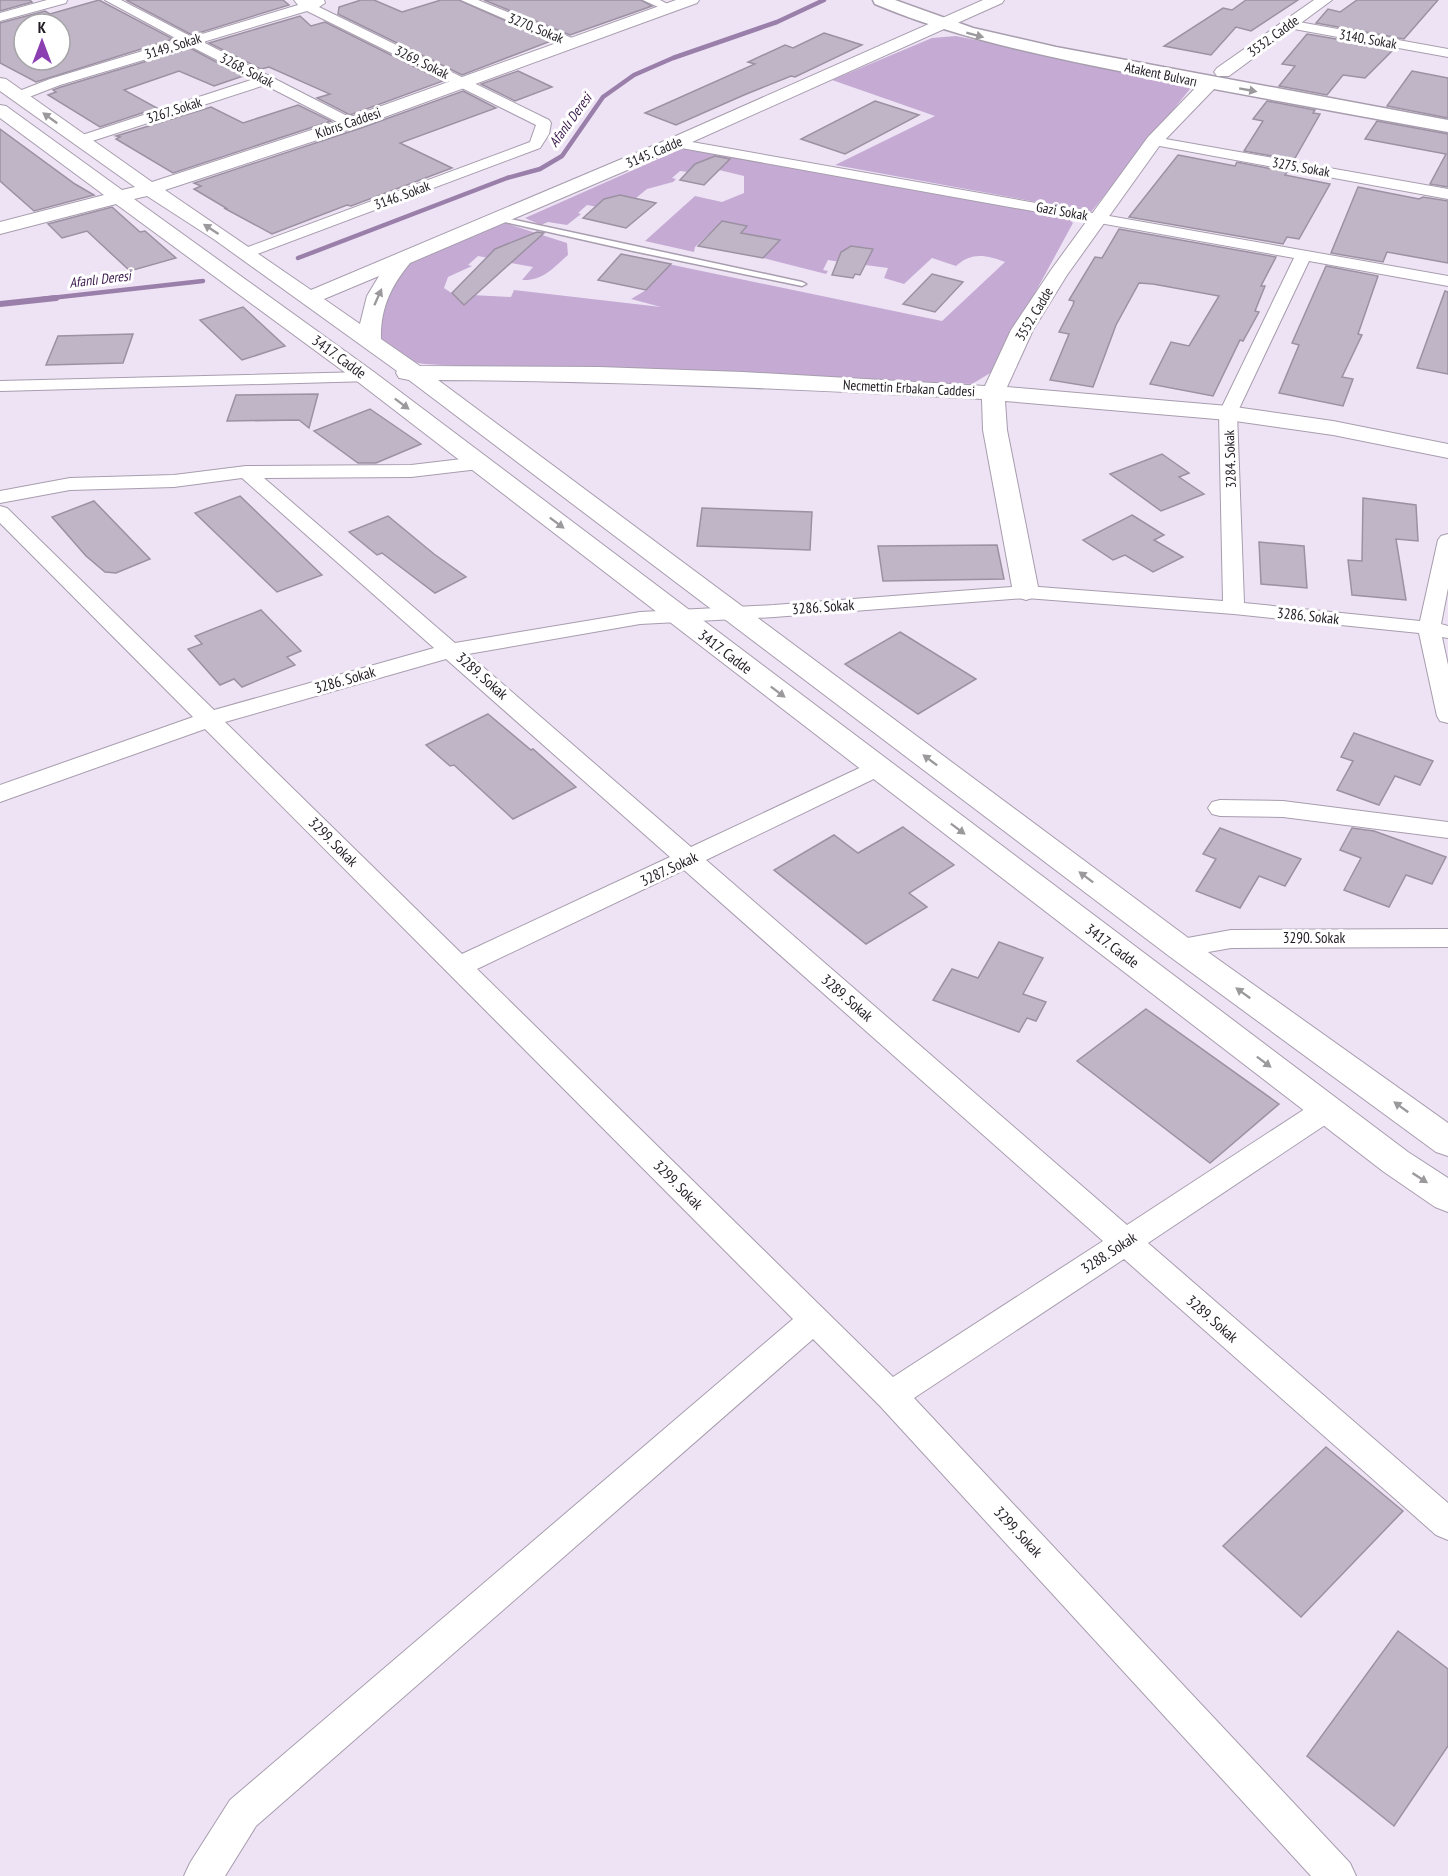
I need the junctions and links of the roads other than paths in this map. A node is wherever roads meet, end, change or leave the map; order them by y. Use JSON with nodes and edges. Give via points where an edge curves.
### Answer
{"nodes":[{"id":1,"x":61,"y":0,"type":"edge"},
{"id":2,"x":111,"y":0,"type":"edge"},
{"id":3,"x":328,"y":0,"type":"edge"},
{"id":4,"x":467,"y":0,"type":"edge"},
{"id":5,"x":649,"y":0,"type":"edge"},
{"id":6,"x":691,"y":0,"type":"edge"},
{"id":7,"x":880,"y":0,"type":"edge"},
{"id":8,"x":922,"y":0,"type":"edge"},
{"id":9,"x":996,"y":0,"type":"edge"},
{"id":10,"x":1318,"y":1,"type":"edge"},
{"id":11,"x":304,"y":3,"type":"edge"},
{"id":12,"x":669,"y":8,"type":"junction"},
{"id":13,"x":959,"y":15,"type":"junction"},
{"id":14,"x":0,"y":17,"type":"edge"},
{"id":15,"x":1288,"y":24,"type":"junction"},
{"id":16,"x":941,"y":25,"type":"junction"},
{"id":17,"x":190,"y":40,"type":"junction"},
{"id":18,"x":572,"y":43,"type":"junction"},
{"id":19,"x":1448,"y":53,"type":"edge"},
{"id":20,"x":1216,"y":78,"type":"junction"},
{"id":21,"x":266,"y":80,"type":"junction"},
{"id":22,"x":463,"y":82,"type":"junction"},
{"id":23,"x":0,"y":83,"type":"edge"},
{"id":24,"x":20,"y":96,"type":"junction"},
{"id":25,"x":0,"y":110,"type":"edge"},
{"id":26,"x":1448,"y":114,"type":"edge"},
{"id":27,"x":350,"y":123,"type":"junction"},
{"id":28,"x":544,"y":123,"type":"joint"},
{"id":29,"x":1448,"y":126,"type":"edge"},
{"id":30,"x":81,"y":140,"type":"junction"},
{"id":31,"x":1154,"y":141,"type":"junction"},
{"id":32,"x":675,"y":143,"type":"junction"},
{"id":33,"x":150,"y":189,"type":"junction"},
{"id":34,"x":1448,"y":194,"type":"edge"},
{"id":35,"x":120,"y":197,"type":"junction"},
{"id":36,"x":499,"y":218,"type":"junction"},
{"id":37,"x":1100,"y":218,"type":"junction"},
{"id":38,"x":0,"y":228,"type":"edge"},
{"id":39,"x":1304,"y":255,"type":"junction"},
{"id":40,"x":253,"y":258,"type":"junction"},
{"id":41,"x":403,"y":258,"type":"junction"},
{"id":42,"x":1448,"y":281,"type":"edge"},
{"id":43,"x":802,"y":284,"type":"dead end"},
{"id":44,"x":309,"y":297,"type":"junction"},
{"id":45,"x":370,"y":341,"type":"junction"},
{"id":46,"x":413,"y":372,"type":"junction"},
{"id":47,"x":366,"y":377,"type":"junction"},
{"id":48,"x":0,"y":386,"type":"edge"},
{"id":49,"x":993,"y":393,"type":"junction"},
{"id":50,"x":1228,"y":413,"type":"junction"},
{"id":51,"x":1448,"y":451,"type":"edge"},
{"id":52,"x":479,"y":463,"type":"junction"},
{"id":53,"x":246,"y":472,"type":"junction"},
{"id":54,"x":1,"y":511,"type":"edge"},
{"id":55,"x":1448,"y":540,"type":"edge"},
{"id":56,"x":1026,"y":592,"type":"junction"},
{"id":57,"x":1234,"y":608,"type":"junction"},
{"id":58,"x":731,"y":612,"type":"junction"},
{"id":59,"x":677,"y":615,"type":"junction"},
{"id":60,"x":1438,"y":630,"type":"edge"},
{"id":61,"x":452,"y":650,"type":"junction"},
{"id":62,"x":1448,"y":716,"type":"edge"},
{"id":63,"x":209,"y":719,"type":"junction"},
{"id":64,"x":878,"y":768,"type":"junction"},
{"id":65,"x":0,"y":794,"type":"edge"},
{"id":66,"x":1220,"y":808,"type":"dead end"},
{"id":67,"x":1448,"y":830,"type":"edge"},
{"id":68,"x":689,"y":859,"type":"junction"},
{"id":69,"x":1448,"y":938,"type":"edge"},
{"id":70,"x":1180,"y":948,"type":"junction"},
{"id":71,"x":1137,"y":965,"type":"junction"},
{"id":72,"x":459,"y":967,"type":"junction"},
{"id":73,"x":1327,"y":1109,"type":"junction"},
{"id":74,"x":1448,"y":1142,"type":"edge"},
{"id":75,"x":1448,"y":1197,"type":"edge"},
{"id":76,"x":1125,"y":1243,"type":"junction"},
{"id":77,"x":814,"y":1319,"type":"junction"},
{"id":78,"x":891,"y":1396,"type":"junction"},
{"id":79,"x":1448,"y":1524,"type":"edge"},
{"id":80,"x":203,"y":1876,"type":"edge"},
{"id":81,"x":1337,"y":1876,"type":"edge"}],
"edges":[{"from":1,"to":14,"type":"street"},
{"from":2,"to":17,"type":"street","name":"3268. Sokak"},
{"from":3,"to":11,"type":"street","name":"3149. Sokak"},
{"from":4,"to":18,"type":"street","name":"3270. Sokak"},
{"from":5,"to":12,"type":"street"},
{"from":6,"to":12,"type":"street","name":"Kıbrıs Caddesi"},
{"from":7,"to":16,"type":"main road","name":"Atakent Bulvarı"},
{"from":8,"to":13,"type":"main road","name":"Atakent Bulvarı"},
{"from":9,"to":13,"type":"street","name":"3145. Cadde"},
{"from":10,"to":15,"type":"street","name":"3532. Cadde"},
{"from":11,"to":17,"type":"street","name":"3149. Sokak"},
{"from":11,"to":22,"type":"street","name":"3269. Sokak"},
{"from":12,"to":18,"type":"street","name":"Kıbrıs Caddesi"},
{"from":13,"to":16,"type":"street","name":"3145. Cadde"},
{"from":13,"to":20,"type":"main road","name":"Atakent Bulvarı"},
{"from":15,"to":19,"type":"street","name":"3140. Sokak"},
{"from":15,"to":20,"type":"street","name":"3532. Cadde"},
{"from":16,"to":20,"type":"main road","name":"Atakent Bulvarı","one_way":true,"via":[[1015,45]]},
{"from":16,"to":32,"type":"street","name":"3145. Cadde"},
{"from":17,"to":21,"type":"street","name":"3268. Sokak"},
{"from":17,"to":24,"type":"street","name":"3149. Sokak"},
{"from":18,"to":22,"type":"street","name":"Kıbrıs Caddesi"},
{"from":20,"to":26,"type":"main road","name":"Atakent Bulvarı"},
{"from":20,"to":29,"type":"main road","name":"Atakent Bulvarı","one_way":true},
{"from":20,"to":31,"type":"street","name":"3552. Cadde"},
{"from":21,"to":27,"type":"street","name":"3268. Sokak"},
{"from":21,"to":30,"type":"street","name":"3267. Sokak"},
{"from":22,"to":27,"type":"street","name":"Kıbrıs Caddesi"},
{"from":22,"to":28,"type":"street","name":"3269. Sokak"},
{"from":23,"to":24,"type":"street","name":"3417. Cadde"},
{"from":30,"to":24,"type":"street","name":"3417. Cadde","one_way":true},
{"from":25,"to":35,"type":"street","name":"3417. Cadde"},
{"from":27,"to":33,"type":"street","name":"Kıbrıs Caddesi"},
{"from":28,"to":40,"type":"street","name":"3146. Sokak","via":[[535,145]]},
{"from":30,"to":33,"type":"street","name":"3417. Cadde"},
{"from":31,"to":34,"type":"street","name":"3275. Sokak"},
{"from":31,"to":37,"type":"street","name":"3552. Cadde"},
{"from":32,"to":36,"type":"street","name":"3145. Cadde"},
{"from":32,"to":37,"type":"street","name":"Gazi Sokak"},
{"from":33,"to":35,"type":"street","name":"Kıbrıs Caddesi"},
{"from":40,"to":33,"type":"street","name":"3417. Cadde","one_way":true},
{"from":35,"to":38,"type":"street","name":"Kıbrıs Caddesi"},
{"from":35,"to":47,"type":"street","name":"3417. Cadde"},
{"from":36,"to":41,"type":"street","name":"3145. Cadde"},
{"from":36,"to":43,"type":"lane"},
{"from":37,"to":39,"type":"street","name":"Gazi Sokak"},
{"from":37,"to":49,"type":"street","name":"3552. Cadde","via":[[1022,330]]},
{"from":39,"to":42,"type":"street","name":"Gazi Sokak"},
{"from":39,"to":50,"type":"street","name":"3284. Sokak"},
{"from":40,"to":44,"type":"street","name":"3417. Cadde"},
{"from":41,"to":44,"type":"street","name":"3145. Cadde"},
{"from":45,"to":41,"type":"street","one_way":true,"via":[[369,322],[376,300]]},
{"from":44,"to":45,"type":"street","name":"3417. Cadde"},
{"from":45,"to":46,"type":"street","name":"3417. Cadde"},
{"from":46,"to":47,"type":"street","name":"Necmettin Erbakan Caddesi"},
{"from":46,"to":49,"type":"street","name":"Necmettin Erbakan Caddesi","via":[[731,378]]},
{"from":46,"to":58,"type":"street","name":"3417. Cadde"},
{"from":47,"to":48,"type":"street"},
{"from":47,"to":52,"type":"street","name":"3417. Cadde","one_way":true},
{"from":49,"to":50,"type":"street","name":"Necmettin Erbakan Caddesi"},
{"from":49,"to":56,"type":"street","name":"3552. Cadde","via":[[995,430]]},
{"from":50,"to":51,"type":"street","name":"Necmettin Erbakan Caddesi"},
{"from":50,"to":57,"type":"street","name":"3284. Sokak"},
{"from":52,"to":53,"type":"street","via":[[411,471]]},
{"from":52,"to":59,"type":"street","name":"3417. Cadde","one_way":true},
{"from":53,"to":54,"type":"street","via":[[174,481],[70,484]]},
{"from":53,"to":61,"type":"street","name":"3289. Sokak"},
{"from":54,"to":63,"type":"street","name":"3299. Sokak"},
{"from":55,"to":60,"type":"street"},
{"from":56,"to":57,"type":"street","name":"3286. Sokak"},
{"from":56,"to":58,"type":"street","name":"3286. Sokak"},
{"from":57,"to":60,"type":"street","name":"3286. Sokak"},
{"from":58,"to":59,"type":"street","name":"3286. Sokak"},
{"from":70,"to":58,"type":"street","name":"3417. Cadde","one_way":true},
{"from":59,"to":61,"type":"street","name":"3286. Sokak"},
{"from":59,"to":64,"type":"street","name":"3417. Cadde","one_way":true},
{"from":60,"to":62,"type":"street"},
{"from":61,"to":63,"type":"street","name":"3286. Sokak"},
{"from":61,"to":68,"type":"street","name":"3289. Sokak"},
{"from":63,"to":65,"type":"street","name":"3286. Sokak"},
{"from":63,"to":72,"type":"street","name":"3299. Sokak"},
{"from":64,"to":68,"type":"street","name":"3287. Sokak"},
{"from":64,"to":71,"type":"street","name":"3417. Cadde","one_way":true},
{"from":66,"to":67,"type":"street","via":[[1283,810]]},
{"from":68,"to":72,"type":"street","name":"3287. Sokak"},
{"from":68,"to":76,"type":"street","name":"3289. Sokak"},
{"from":69,"to":70,"type":"street","name":"3290. Sokak","via":[[1231,939]]},
{"from":70,"to":71,"type":"street"},
{"from":74,"to":70,"type":"street","name":"3417. Cadde","one_way":true},
{"from":71,"to":73,"type":"street","name":"3417. Cadde","one_way":true},
{"from":72,"to":77,"type":"street","name":"3299. Sokak"},
{"from":73,"to":75,"type":"street","name":"3417. Cadde","one_way":true},
{"from":73,"to":76,"type":"street","name":"3288. Sokak"},
{"from":76,"to":78,"type":"street","name":"3288. Sokak"},
{"from":76,"to":79,"type":"street","name":"3289. Sokak"},
{"from":77,"to":78,"type":"street","name":"3299. Sokak"},
{"from":77,"to":80,"type":"street","via":[[243,1813]]},
{"from":78,"to":81,"type":"street","name":"3299. Sokak"}]}
